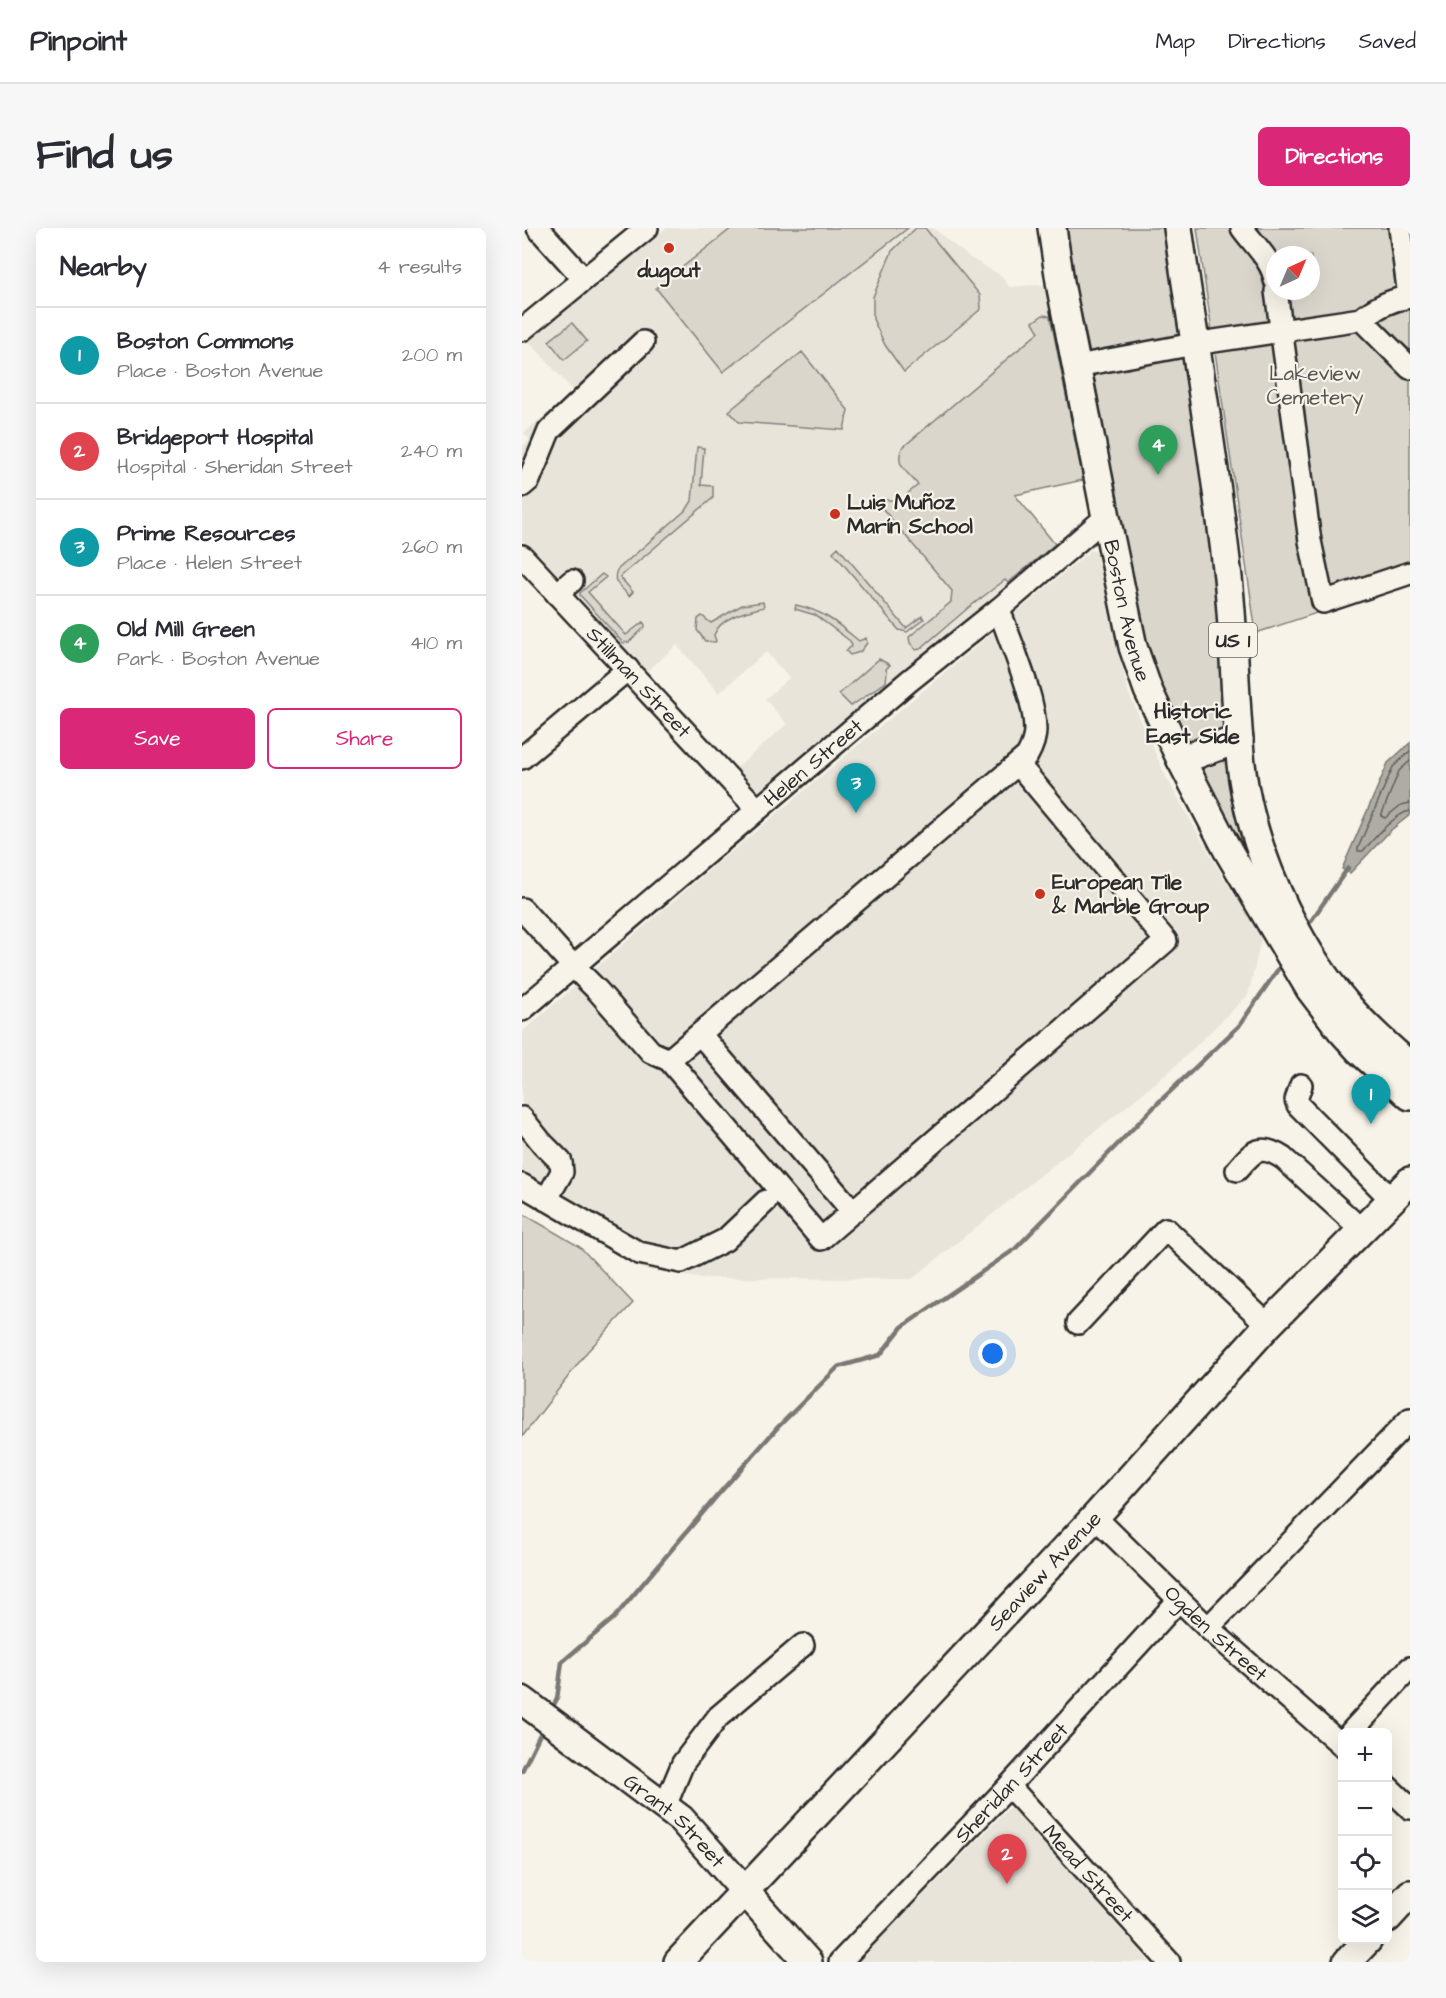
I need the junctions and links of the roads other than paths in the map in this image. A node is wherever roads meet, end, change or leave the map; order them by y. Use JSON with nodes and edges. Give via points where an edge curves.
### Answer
{"nodes":[{"id":1,"x":538,"y":228,"type":"edge"},
{"id":2,"x":647,"y":228,"type":"edge"},
{"id":3,"x":1052,"y":228,"type":"edge"},
{"id":4,"x":1178,"y":228,"type":"edge"},
{"id":5,"x":1242,"y":228,"type":"edge"},
{"id":6,"x":1400,"y":228,"type":"edge"},
{"id":7,"x":1266,"y":258,"type":"edge"},
{"id":8,"x":585,"y":279,"type":"junction"},
{"id":9,"x":1410,"y":296,"type":"edge"},
{"id":10,"x":1277,"y":300,"type":"edge"},
{"id":11,"x":1361,"y":319,"type":"junction"},
{"id":12,"x":522,"y":330,"type":"edge"},
{"id":13,"x":1281,"y":332,"type":"junction"},
{"id":14,"x":643,"y":342,"type":"dead end"},
{"id":15,"x":1194,"y":344,"type":"junction"},
{"id":16,"x":1077,"y":366,"type":"junction"},
{"id":17,"x":1410,"y":368,"type":"edge"},
{"id":18,"x":522,"y":486,"type":"edge"},
{"id":19,"x":1106,"y":517,"type":"junction"},
{"id":20,"x":522,"y":556,"type":"edge"},
{"id":21,"x":1410,"y":573,"type":"edge"},
{"id":22,"x":999,"y":609,"type":"junction"},
{"id":23,"x":628,"y":669,"type":"junction"},
{"id":24,"x":1239,"y":739,"type":"junction"},
{"id":25,"x":522,"y":758,"type":"edge"},
{"id":26,"x":1181,"y":760,"type":"junction"},
{"id":27,"x":1018,"y":764,"type":"junction"},
{"id":28,"x":757,"y":809,"type":"junction"},
{"id":29,"x":522,"y":909,"type":"edge"},
{"id":30,"x":1291,"y":938,"type":"junction"},
{"id":31,"x":573,"y":966,"type":"junction"},
{"id":32,"x":1316,"y":981,"type":"junction"},
{"id":33,"x":522,"y":1010,"type":"edge"},
{"id":34,"x":700,"y":1034,"type":"junction"},
{"id":35,"x":669,"y":1060,"type":"junction"},
{"id":36,"x":1410,"y":1066,"type":"edge"},
{"id":37,"x":1301,"y":1085,"type":"dead end"},
{"id":38,"x":1410,"y":1096,"type":"edge"},
{"id":39,"x":522,"y":1118,"type":"edge"},
{"id":40,"x":1237,"y":1170,"type":"dead end"},
{"id":41,"x":522,"y":1185,"type":"edge"},
{"id":42,"x":1401,"y":1191,"type":"edge"},
{"id":43,"x":546,"y":1200,"type":"junction"},
{"id":44,"x":766,"y":1201,"type":"dead end"},
{"id":45,"x":853,"y":1212,"type":"junction"},
{"id":46,"x":1362,"y":1230,"type":"junction"},
{"id":47,"x":1078,"y":1323,"type":"dead end"},
{"id":48,"x":1268,"y":1325,"type":"junction"},
{"id":49,"x":1410,"y":1419,"type":"edge"},
{"id":50,"x":1095,"y":1517,"type":"junction"},
{"id":51,"x":1179,"y":1600,"type":"junction"},
{"id":52,"x":1208,"y":1628,"type":"junction"},
{"id":53,"x":803,"y":1645,"type":"dead end"},
{"id":54,"x":1410,"y":1668,"type":"edge"},
{"id":55,"x":528,"y":1704,"type":"edge"},
{"id":56,"x":1355,"y":1728,"type":"edge"},
{"id":57,"x":1338,"y":1735,"type":"edge"},
{"id":58,"x":1009,"y":1786,"type":"junction"},
{"id":59,"x":1392,"y":1791,"type":"edge"},
{"id":60,"x":665,"y":1806,"type":"junction"},
{"id":61,"x":1410,"y":1808,"type":"edge"},
{"id":62,"x":744,"y":1892,"type":"junction"},
{"id":63,"x":1410,"y":1894,"type":"edge"},
{"id":64,"x":1392,"y":1914,"type":"edge"},
{"id":65,"x":1364,"y":1944,"type":"edge"},
{"id":66,"x":678,"y":1962,"type":"edge"},
{"id":67,"x":808,"y":1962,"type":"edge"},
{"id":68,"x":840,"y":1962,"type":"edge"},
{"id":69,"x":1169,"y":1962,"type":"edge"},
{"id":70,"x":1347,"y":1962,"type":"edge"}],
"edges":[{"from":1,"to":8,"type":"street"},
{"from":2,"to":8,"type":"street"},
{"from":3,"to":16,"type":"main road","name":"Boston Avenue","number":"US 1"},
{"from":4,"to":15,"type":"main road","name":"Boston Avenue","number":"US 1"},
{"from":5,"to":7,"type":"street"},
{"from":6,"to":9,"type":"street"},
{"from":8,"to":12,"type":"street"},
{"from":9,"to":11,"type":"street","via":[[1373,310]]},
{"from":10,"to":13,"type":"street"},
{"from":11,"to":13,"type":"street"},
{"from":11,"to":17,"type":"street"},
{"from":13,"to":15,"type":"street"},
{"from":13,"to":21,"type":"street","via":[[1310,541],[1323,602]]},
{"from":14,"to":18,"type":"street","via":[[549,431],[529,480]]},
{"from":15,"to":16,"type":"street"},
{"from":15,"to":24,"type":"main road","name":"Boston Avenue","number":"US 1","via":[[1232,603]]},
{"from":16,"to":19,"type":"main road","name":"Boston Avenue","number":"US 1"},
{"from":19,"to":22,"type":"street","name":"Helen Street"},
{"from":19,"to":26,"type":"main road","name":"Boston Avenue","number":"US 1","via":[[1133,647],[1148,690]]},
{"from":20,"to":23,"type":"street","name":"Stillman Street","via":[[564,587]]},
{"from":22,"to":27,"type":"street","via":[[1032,705],[1035,729],[1034,743]]},
{"from":22,"to":28,"type":"street","name":"Helen Street"},
{"from":23,"to":25,"type":"street"},
{"from":23,"to":28,"type":"street","name":"Stillman Street"},
{"from":24,"to":26,"type":"main road"},
{"from":24,"to":30,"type":"main road","name":"Boston Avenue","number":"US 1","via":[[1245,793],[1258,843]]},
{"from":26,"to":30,"type":"main road","name":"Boston Avenue","number":"US 1","via":[[1227,849]]},
{"from":27,"to":34,"type":"street"},
{"from":27,"to":45,"type":"street","via":[[1166,941]]},
{"from":28,"to":31,"type":"street","name":"Helen Street"},
{"from":29,"to":31,"type":"street"},
{"from":30,"to":32,"type":"main road","name":"Boston Avenue","number":"US 1"},
{"from":31,"to":33,"type":"street","name":"Helen Street"},
{"from":31,"to":35,"type":"street","via":[[651,1052]]},
{"from":32,"to":36,"type":"main road","name":"Boston Avenue","number":"US 1"},
{"from":32,"to":38,"type":"main road","name":"Boston Avenue","number":"US 1","via":[[1330,1017],[1359,1050]]},
{"from":34,"to":35,"type":"street"},
{"from":34,"to":45,"type":"street"},
{"from":35,"to":45,"type":"street","via":[[821,1239]]},
{"from":37,"to":42,"type":"street","via":[[1298,1105]]},
{"from":39,"to":43,"type":"street","via":[[561,1162],[562,1172]]},
{"from":40,"to":46,"type":"street","via":[[1257,1150],[1271,1150]]},
{"from":41,"to":43,"type":"street"},
{"from":42,"to":46,"type":"main road","name":"Seaview Avenue"},
{"from":43,"to":44,"type":"street","via":[[639,1253],[681,1262],[725,1240]]},
{"from":46,"to":48,"type":"main road","name":"Seaview Avenue"},
{"from":47,"to":48,"type":"street","via":[[1166,1229]]},
{"from":48,"to":50,"type":"main road","name":"Seaview Avenue"},
{"from":49,"to":52,"type":"street"},
{"from":50,"to":51,"type":"street","name":"Ogden Street"},
{"from":50,"to":62,"type":"main road","name":"Seaview Avenue"},
{"from":51,"to":52,"type":"street","name":"Ogden Street"},
{"from":51,"to":58,"type":"street","name":"Sheridan Street"},
{"from":52,"to":57,"type":"street","name":"Ogden Street"},
{"from":53,"to":60,"type":"street","via":[[718,1717],[683,1762]]},
{"from":54,"to":56,"type":"street"},
{"from":55,"to":60,"type":"main road","name":"Grant Street"},
{"from":58,"to":68,"type":"street","name":"Sheridan Street"},
{"from":58,"to":69,"type":"street","name":"Mead Street"},
{"from":59,"to":61,"type":"street"},
{"from":60,"to":62,"type":"main road","name":"Grant Street"},
{"from":62,"to":66,"type":"main road","name":"Seaview Avenue"},
{"from":62,"to":67,"type":"main road","name":"Grant Street"},
{"from":63,"to":64,"type":"main road"},
{"from":65,"to":70,"type":"main road"}]}
